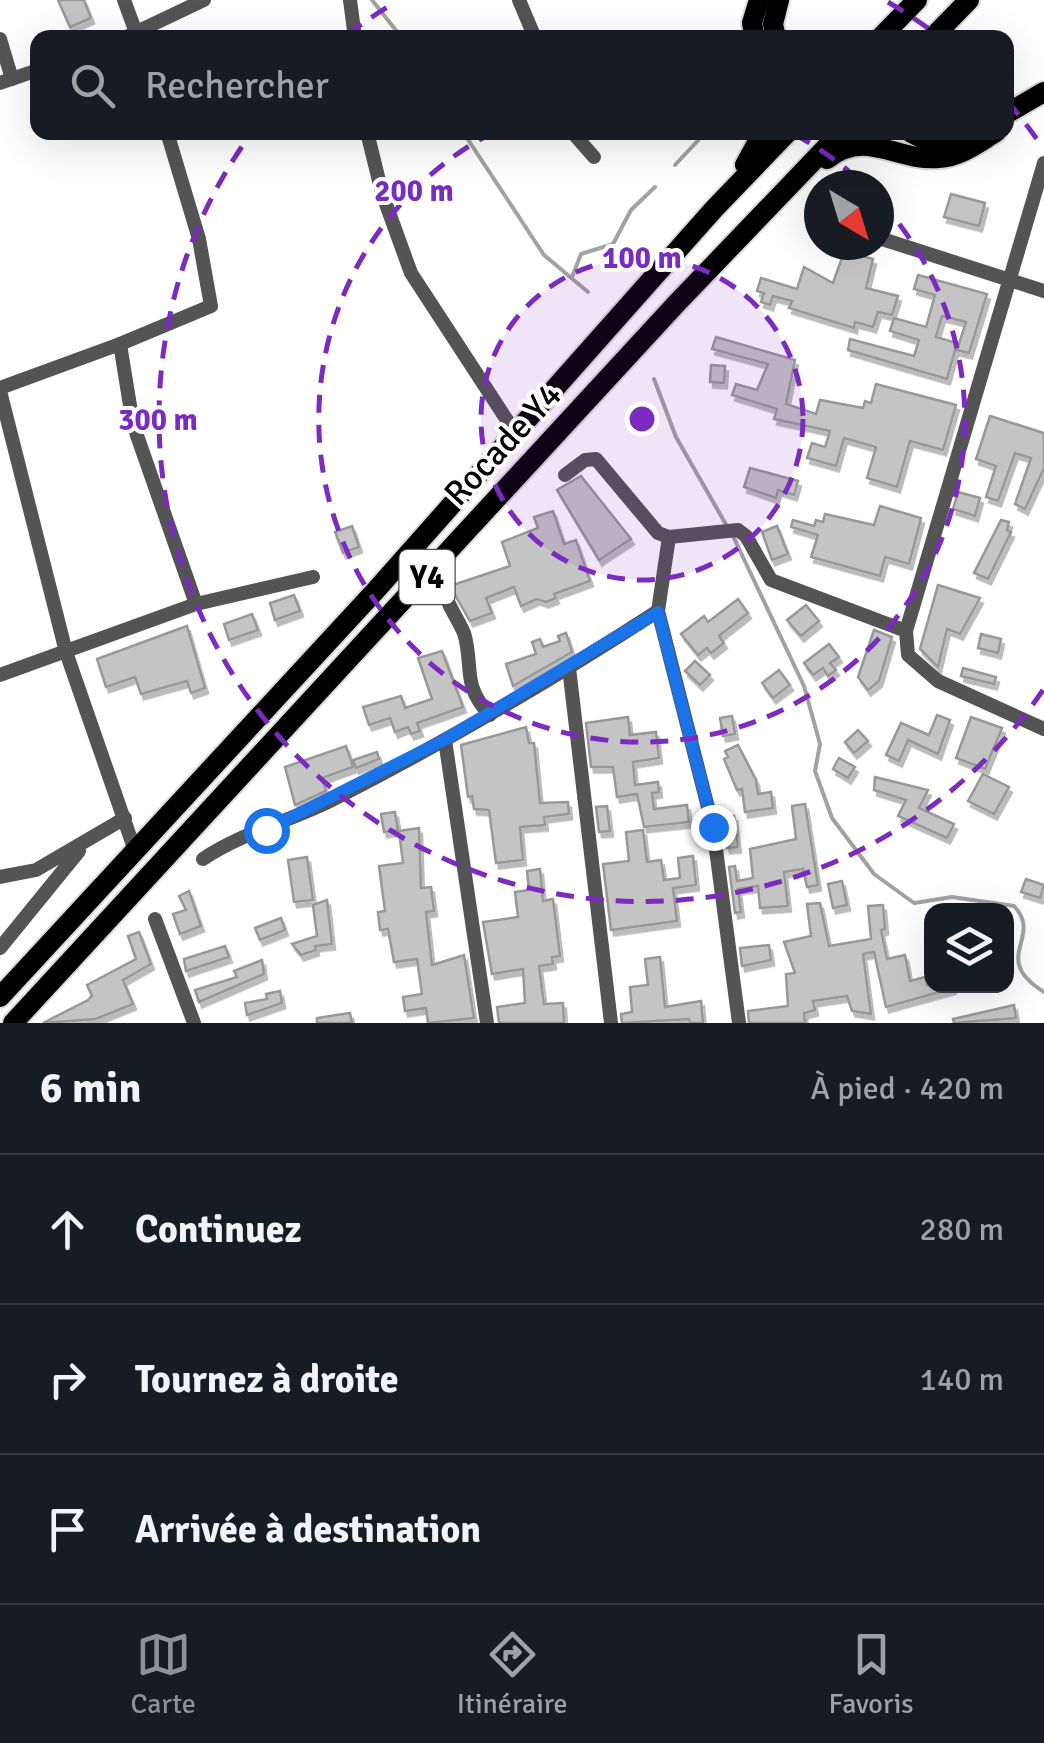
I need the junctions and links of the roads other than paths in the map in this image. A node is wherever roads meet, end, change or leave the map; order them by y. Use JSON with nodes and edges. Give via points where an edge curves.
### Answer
{"nodes":[{"id":1,"x":124,"y":0,"type":"edge"},
{"id":2,"x":204,"y":0,"type":"edge"},
{"id":3,"x":350,"y":0,"type":"edge"},
{"id":4,"x":519,"y":0,"type":"edge"},
{"id":5,"x":758,"y":0,"type":"edge"},
{"id":6,"x":779,"y":0,"type":"edge"},
{"id":7,"x":918,"y":0,"type":"edge"},
{"id":8,"x":969,"y":0,"type":"edge"},
{"id":9,"x":132,"y":30,"type":"edge"},
{"id":10,"x":145,"y":30,"type":"edge"},
{"id":11,"x":354,"y":30,"type":"edge"},
{"id":12,"x":531,"y":30,"type":"edge"},
{"id":13,"x":754,"y":30,"type":"edge"},
{"id":14,"x":774,"y":30,"type":"edge"},
{"id":15,"x":888,"y":30,"type":"edge"},
{"id":16,"x":940,"y":30,"type":"edge"},
{"id":17,"x":0,"y":38,"type":"edge"},
{"id":18,"x":30,"y":73,"type":"edge"},
{"id":19,"x":6,"y":81,"type":"edge"},
{"id":20,"x":1044,"y":92,"type":"edge"},
{"id":21,"x":1044,"y":104,"type":"edge"},
{"id":22,"x":1014,"y":109,"type":"edge"},
{"id":23,"x":1014,"y":121,"type":"edge"},
{"id":24,"x":168,"y":140,"type":"edge"},
{"id":25,"x":369,"y":140,"type":"edge"},
{"id":26,"x":579,"y":140,"type":"edge"},
{"id":27,"x":759,"y":140,"type":"edge"},
{"id":28,"x":780,"y":140,"type":"edge"},
{"id":29,"x":833,"y":140,"type":"edge"},
{"id":30,"x":925,"y":140,"type":"edge"},
{"id":31,"x":954,"y":140,"type":"edge"},
{"id":32,"x":979,"y":140,"type":"edge"},
{"id":33,"x":594,"y":157,"type":"dead end"},
{"id":34,"x":1044,"y":164,"type":"edge"},
{"id":35,"x":714,"y":209,"type":"junction"},
{"id":36,"x":754,"y":223,"type":"junction"},
{"id":37,"x":894,"y":243,"type":"edge"},
{"id":38,"x":1011,"y":279,"type":"junction"},
{"id":39,"x":1044,"y":290,"type":"edge"},
{"id":40,"x":120,"y":344,"type":"junction"},
{"id":41,"x":0,"y":390,"type":"edge"},
{"id":42,"x":516,"y":434,"type":"junction"},
{"id":43,"x":565,"y":475,"type":"dead end"},
{"id":44,"x":669,"y":537,"type":"junction"},
{"id":45,"x":312,"y":577,"type":"dead end"},
{"id":46,"x":196,"y":604,"type":"junction"},
{"id":47,"x":449,"y":604,"type":"dead end"},
{"id":48,"x":658,"y":612,"type":"junction"},
{"id":49,"x":906,"y":631,"type":"junction"},
{"id":50,"x":66,"y":652,"type":"junction"},
{"id":51,"x":569,"y":668,"type":"junction"},
{"id":52,"x":0,"y":675,"type":"edge"},
{"id":53,"x":490,"y":714,"type":"junction"},
{"id":54,"x":1044,"y":728,"type":"edge"},
{"id":55,"x":444,"y":740,"type":"junction"},
{"id":56,"x":125,"y":818,"type":"junction"},
{"id":57,"x":82,"y":846,"type":"junction"},
{"id":58,"x":135,"y":851,"type":"junction"},
{"id":59,"x":203,"y":859,"type":"dead end"},
{"id":60,"x":0,"y":877,"type":"edge"},
{"id":61,"x":155,"y":919,"type":"dead end"},
{"id":62,"x":0,"y":948,"type":"edge"},
{"id":63,"x":0,"y":996,"type":"edge"},
{"id":64,"x":13,"y":1023,"type":"edge"},
{"id":65,"x":194,"y":1023,"type":"edge"},
{"id":66,"x":487,"y":1023,"type":"edge"},
{"id":67,"x":611,"y":1023,"type":"edge"},
{"id":68,"x":739,"y":1023,"type":"edge"}],
"edges":[{"from":1,"to":9,"type":"street"},
{"from":2,"to":10,"type":"street"},
{"from":3,"to":11,"type":"street"},
{"from":4,"to":12,"type":"street"},
{"from":5,"to":13,"type":"highway"},
{"from":6,"to":14,"type":"highway"},
{"from":7,"to":15,"type":"highway"},
{"from":8,"to":16,"type":"highway"},
{"from":17,"to":19,"type":"street"},
{"from":18,"to":19,"type":"street"},
{"from":20,"to":22,"type":"highway"},
{"from":21,"to":23,"type":"highway"},
{"from":24,"to":40,"type":"street","via":[[212,300],[205,310]]},
{"from":25,"to":42,"type":"street","via":[[411,273]]},
{"from":26,"to":33,"type":"street"},
{"from":27,"to":35,"type":"highway"},
{"from":28,"to":35,"type":"highway","name":"Rocade Y4","number":"Y4"},
{"from":29,"to":36,"type":"highway","name":"Rocade Y4","number":"Y4"},
{"from":30,"to":31,"type":"highway","via":[[937,146]]},
{"from":32,"to":36,"type":"highway","via":[[942,158],[852,144]]},
{"from":34,"to":38,"type":"street"},
{"from":35,"to":42,"type":"highway","name":"Rocade Y4","number":"Y4"},
{"from":36,"to":64,"type":"highway","name":"Rocade Y4","number":"Y4"},
{"from":37,"to":38,"type":"street"},
{"from":38,"to":39,"type":"street"},
{"from":38,"to":49,"type":"street"},
{"from":40,"to":41,"type":"street"},
{"from":40,"to":46,"type":"street","via":[[133,424]]},
{"from":41,"to":50,"type":"street"},
{"from":42,"to":58,"type":"highway","name":"Rocade Y4","number":"Y4"},
{"from":43,"to":44,"type":"street","via":[[596,459],[658,533]]},
{"from":44,"to":48,"type":"street"},
{"from":44,"to":49,"type":"street","via":[[738,530],[771,580]]},
{"from":45,"to":46,"type":"street"},
{"from":46,"to":50,"type":"street"},
{"from":47,"to":53,"type":"street","via":[[465,636],[469,681]]},
{"from":48,"to":51,"type":"street"},
{"from":48,"to":68,"type":"street","via":[[713,827]]},
{"from":49,"to":54,"type":"street","via":[[908,655],[938,681]]},
{"from":50,"to":52,"type":"street"},
{"from":50,"to":56,"type":"street"},
{"from":51,"to":53,"type":"street"},
{"from":51,"to":67,"type":"street"},
{"from":53,"to":55,"type":"street"},
{"from":55,"to":59,"type":"street"},
{"from":55,"to":66,"type":"street"},
{"from":56,"to":57,"type":"street"},
{"from":56,"to":58,"type":"street"},
{"from":57,"to":60,"type":"street","via":[[36,870]]},
{"from":57,"to":62,"type":"street"},
{"from":58,"to":63,"type":"highway","name":"Rocade Y4","number":"Y4"},
{"from":61,"to":65,"type":"street"}]}
